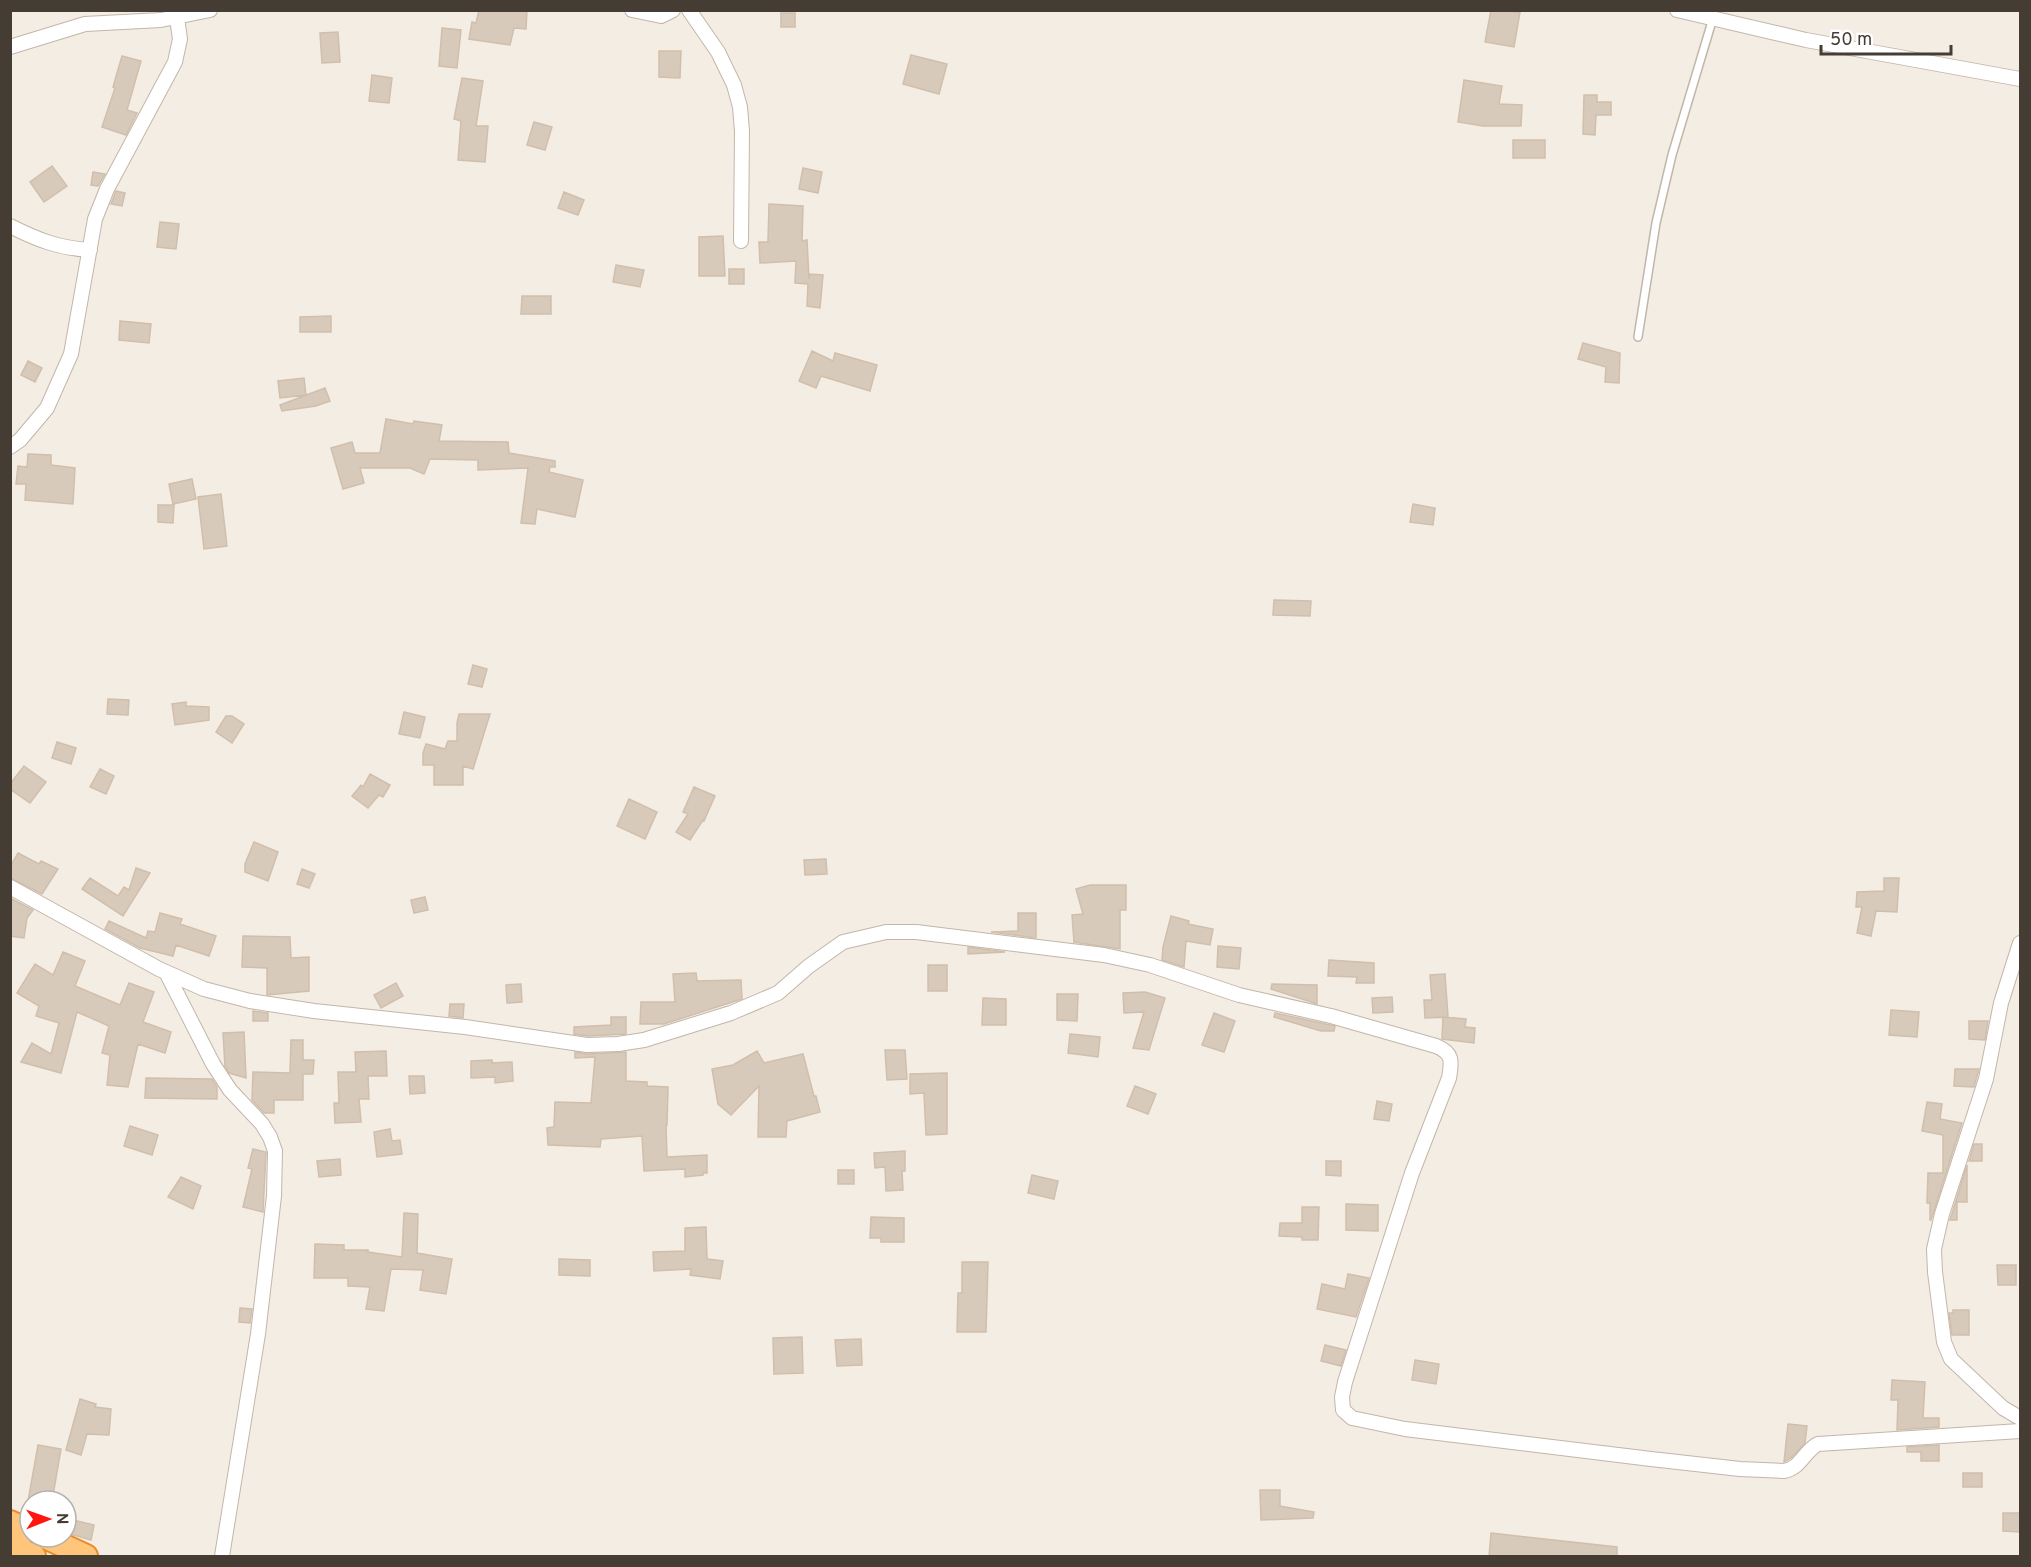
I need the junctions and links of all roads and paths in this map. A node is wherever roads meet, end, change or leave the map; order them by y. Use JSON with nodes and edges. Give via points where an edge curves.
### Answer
{"nodes":[{"id":1,"x":210,"y":10,"type":"edge"},
{"id":2,"x":632,"y":10,"type":"edge"},
{"id":3,"x":673,"y":10,"type":"edge"},
{"id":4,"x":689,"y":10,"type":"edge"},
{"id":5,"x":1677,"y":10,"type":"edge"},
{"id":6,"x":177,"y":18,"type":"junction"},
{"id":7,"x":1713,"y":18,"type":"junction"},
{"id":8,"x":10,"y":47,"type":"edge"},
{"id":9,"x":2020,"y":79,"type":"edge"},
{"id":10,"x":10,"y":226,"type":"edge"},
{"id":11,"x":741,"y":241,"type":"dead end"},
{"id":12,"x":90,"y":250,"type":"junction"},
{"id":13,"x":1638,"y":337,"type":"dead end"},
{"id":14,"x":10,"y":447,"type":"edge"},
{"id":15,"x":10,"y":886,"type":"edge"},
{"id":16,"x":2020,"y":943,"type":"edge"},
{"id":17,"x":166,"y":972,"type":"junction"},
{"id":18,"x":2020,"y":1418,"type":"edge"},
{"id":19,"x":2020,"y":1431,"type":"edge"},
{"id":20,"x":10,"y":1546,"type":"edge"},
{"id":21,"x":70,"y":1549,"type":"edge"},
{"id":22,"x":222,"y":1556,"type":"edge"},
{"id":23,"x":34,"y":1557,"type":"edge"},
{"id":24,"x":86,"y":1557,"type":"edge"}],
"edges":[{"from":1,"to":6,"type":"street"},
{"from":2,"to":3,"type":"street","via":[[661,16]]},
{"from":4,"to":11,"type":"street","via":[[718,52],[740,107]]},
{"from":5,"to":7,"type":"street"},
{"from":6,"to":8,"type":"street","via":[[85,24]]},
{"from":6,"to":12,"type":"street","via":[[180,39],[175,62],[106,189],[95,219]]},
{"from":7,"to":9,"type":"street","via":[[1806,40]]},
{"from":7,"to":13,"type":"lane","via":[[1656,223]]},
{"from":10,"to":12,"type":"street","via":[[42,242]]},
{"from":12,"to":14,"type":"street","via":[[71,354],[47,408]]},
{"from":15,"to":17,"type":"street"},
{"from":16,"to":18,"type":"street","via":[[2001,1003],[1986,1079],[1934,1249],[1943,1332],[1951,1359],[2003,1408]]},
{"from":17,"to":19,"type":"street","via":[[204,989],[250,1001],[587,1045],[645,1040],[731,1013],[778,993],[843,942],[886,932],[1025,944],[1150,965],[1239,995],[1436,1046],[1445,1049],[1450,1057],[1449,1078],[1412,1173],[1345,1382],[1343,1410],[1352,1418],[1405,1429],[1557,1448],[1740,1469],[1784,1470],[1798,1464],[1818,1443]]},
{"from":17,"to":22,"type":"street","via":[[213,1064],[230,1090],[262,1124],[275,1151],[274,1196],[258,1334]]},
{"from":20,"to":23,"type":"highway"},
{"from":21,"to":24,"type":"highway"}]}
